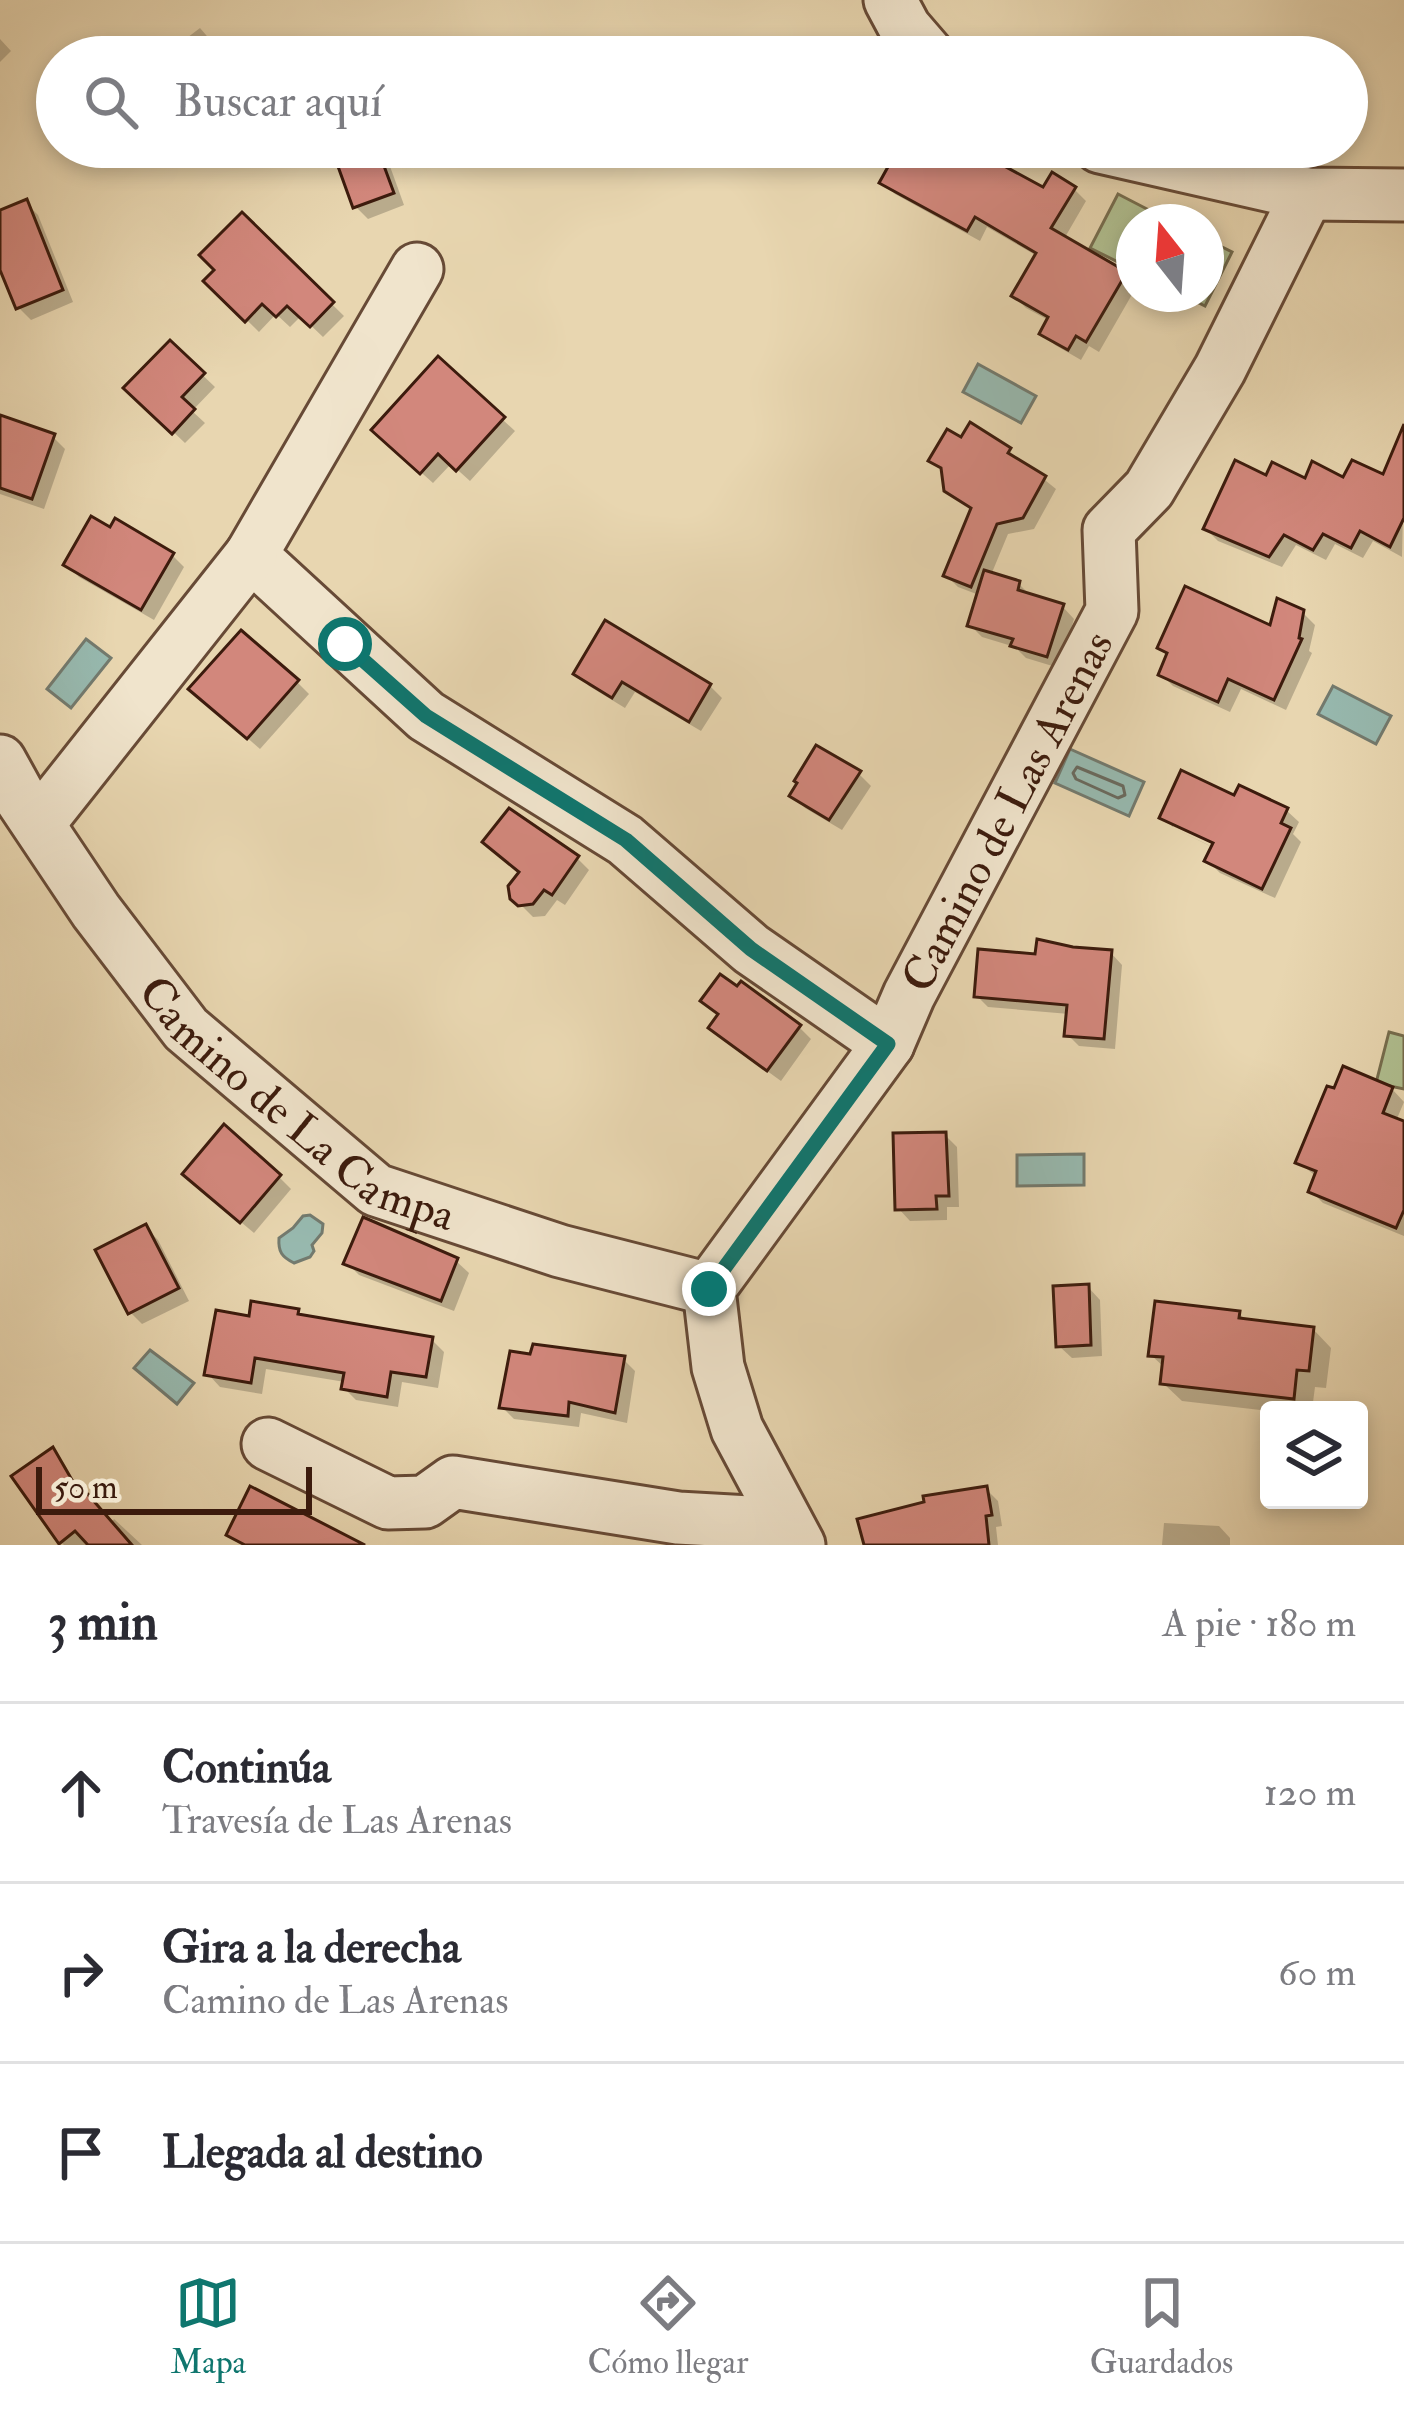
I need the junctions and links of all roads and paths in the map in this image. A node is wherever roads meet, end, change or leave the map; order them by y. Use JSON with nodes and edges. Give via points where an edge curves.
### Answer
{"nodes":[{"id":1,"x":890,"y":0,"type":"edge"},
{"id":2,"x":912,"y":36,"type":"edge"},
{"id":3,"x":1192,"y":168,"type":"edge"},
{"id":4,"x":1307,"y":194,"type":"junction"},
{"id":5,"x":1404,"y":195,"type":"edge"},
{"id":6,"x":417,"y":269,"type":"dead end"},
{"id":7,"x":251,"y":555,"type":"junction"},
{"id":8,"x":0,"y":761,"type":"edge"},
{"id":9,"x":39,"y":824,"type":"junction"},
{"id":10,"x":888,"y":1044,"type":"junction"},
{"id":11,"x":709,"y":1289,"type":"junction"},
{"id":12,"x":268,"y":1444,"type":"dead end"},
{"id":13,"x":793,"y":1534,"type":"edge"}],
"edges":[{"from":1,"to":2,"type":"street"},
{"from":3,"to":4,"type":"street"},
{"from":4,"to":5,"type":"street"},
{"from":4,"to":10,"type":"street","name":"Camino de Las Arenas","via":[[1208,389],[1148,489],[1109,530],[1112,611]]},
{"from":6,"to":7,"type":"street"},
{"from":7,"to":9,"type":"street"},
{"from":7,"to":10,"type":"street","via":[[426,716],[626,840],[751,949]]},
{"from":8,"to":9,"type":"street","name":"Camino de La Campa"},
{"from":9,"to":11,"type":"street","name":"Camino de La Campa","via":[[186,1029],[376,1190],[560,1251]]},
{"from":10,"to":11,"type":"street","name":"Camino de Las Arenas"},
{"from":11,"to":13,"type":"street","via":[[736,1429]]},
{"from":12,"to":13,"type":"street","via":[[388,1503],[424,1502],[453,1482]]}]}
